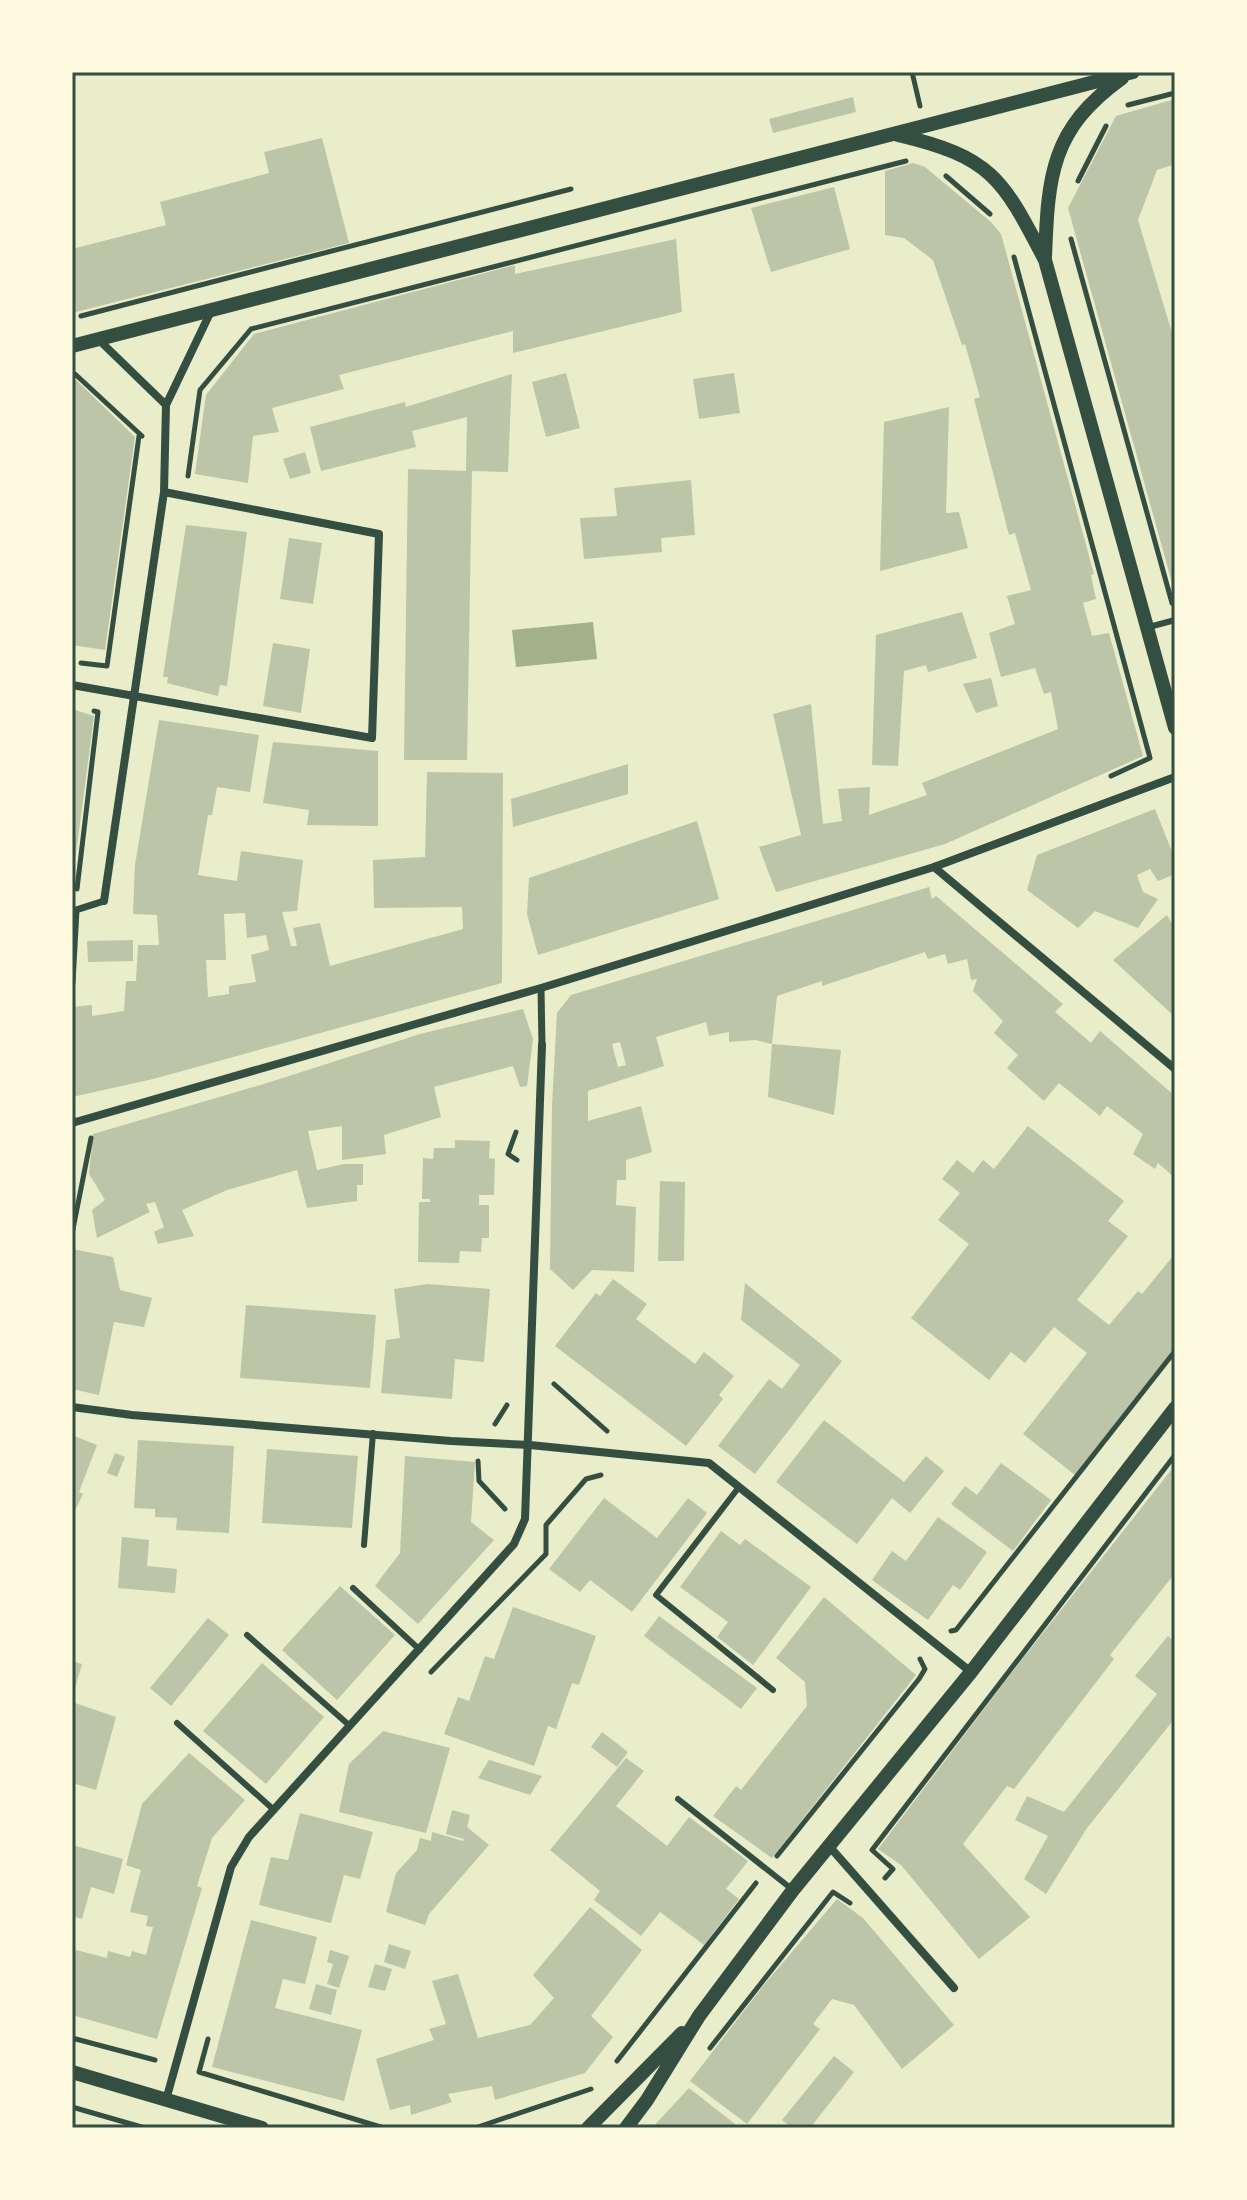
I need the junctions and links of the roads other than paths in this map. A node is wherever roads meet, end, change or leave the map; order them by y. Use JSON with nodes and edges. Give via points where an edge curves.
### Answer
{"nodes":[{"id":1,"x":1131,"y":72,"type":"edge"},
{"id":2,"x":894,"y":134,"type":"junction"},
{"id":3,"x":1045,"y":260,"type":"junction"},
{"id":4,"x":212,"y":308,"type":"junction"},
{"id":5,"x":98,"y":339,"type":"junction"},
{"id":6,"x":72,"y":346,"type":"edge"},
{"id":7,"x":166,"y":405,"type":"junction"},
{"id":8,"x":164,"y":492,"type":"junction"},
{"id":9,"x":1175,"y":618,"type":"edge"},
{"id":10,"x":1149,"y":627,"type":"junction"},
{"id":11,"x":72,"y":685,"type":"edge"},
{"id":12,"x":134,"y":697,"type":"junction"},
{"id":13,"x":1175,"y":728,"type":"edge"},
{"id":14,"x":1175,"y":777,"type":"edge"},
{"id":15,"x":934,"y":867,"type":"junction"},
{"id":16,"x":104,"y":901,"type":"joint"},
{"id":17,"x":72,"y":982,"type":"edge"},
{"id":18,"x":541,"y":988,"type":"junction"},
{"id":19,"x":542,"y":1045,"type":"joint"},
{"id":20,"x":1175,"y":1069,"type":"edge"},
{"id":21,"x":72,"y":1123,"type":"edge"},
{"id":22,"x":72,"y":1407,"type":"edge"},
{"id":23,"x":1175,"y":1408,"type":"edge"},
{"id":24,"x":373,"y":1433,"type":"junction"},
{"id":25,"x":530,"y":1445,"type":"junction"},
{"id":26,"x":739,"y":1487,"type":"junction"},
{"id":27,"x":364,"y":1545,"type":"dead end"},
{"id":28,"x":353,"y":1588,"type":"dead end"},
{"id":29,"x":247,"y":1635,"type":"dead end"},
{"id":30,"x":420,"y":1650,"type":"junction"},
{"id":31,"x":971,"y":1672,"type":"junction"},
{"id":32,"x":773,"y":1690,"type":"dead end"},
{"id":33,"x":177,"y":1723,"type":"dead end"},
{"id":34,"x":350,"y":1726,"type":"junction"},
{"id":35,"x":678,"y":1799,"type":"dead end"},
{"id":36,"x":274,"y":1810,"type":"junction"},
{"id":37,"x":829,"y":1846,"type":"junction"},
{"id":38,"x":793,"y":1890,"type":"junction"},
{"id":39,"x":954,"y":1988,"type":"dead end"},
{"id":40,"x":699,"y":2016,"type":"junction"},
{"id":41,"x":72,"y":2072,"type":"edge"},
{"id":42,"x":166,"y":2100,"type":"junction"},
{"id":43,"x":262,"y":2128,"type":"edge"},
{"id":44,"x":588,"y":2128,"type":"edge"},
{"id":45,"x":626,"y":2128,"type":"edge"}],
"edges":[{"from":1,"to":2,"type":"street"},
{"from":1,"to":3,"type":"street","via":[[1100,94],[1064,139],[1050,179]]},
{"from":2,"to":3,"type":"street","via":[[953,150],[985,168],[1014,202]]},
{"from":2,"to":4,"type":"street"},
{"from":3,"to":10,"type":"street"},
{"from":4,"to":5,"type":"street"},
{"from":4,"to":7,"type":"street"},
{"from":5,"to":6,"type":"street"},
{"from":5,"to":7,"type":"street"},
{"from":7,"to":8,"type":"street"},
{"from":8,"to":12,"type":"street"},
{"from":8,"to":12,"type":"street","via":[[379,534],[372,738]]},
{"from":9,"to":10,"type":"lane"},
{"from":10,"to":13,"type":"street"},
{"from":11,"to":12,"type":"street"},
{"from":12,"to":16,"type":"street"},
{"from":14,"to":15,"type":"street"},
{"from":15,"to":18,"type":"street"},
{"from":15,"to":20,"type":"street"},
{"from":16,"to":17,"type":"street","via":[[76,910]]},
{"from":18,"to":19,"type":"street"},
{"from":18,"to":21,"type":"street"},
{"from":19,"to":25,"type":"street"},
{"from":22,"to":24,"type":"street"},
{"from":23,"to":31,"type":"street"},
{"from":24,"to":25,"type":"street"},
{"from":24,"to":27,"type":"lane"},
{"from":25,"to":26,"type":"street","via":[[709,1463]]},
{"from":25,"to":30,"type":"street","via":[[519,1537]]},
{"from":26,"to":31,"type":"street"},
{"from":26,"to":32,"type":"lane","via":[[656,1595]]},
{"from":28,"to":30,"type":"lane"},
{"from":29,"to":34,"type":"lane"},
{"from":30,"to":34,"type":"street"},
{"from":31,"to":37,"type":"street"},
{"from":33,"to":36,"type":"lane"},
{"from":34,"to":36,"type":"street"},
{"from":35,"to":38,"type":"lane"},
{"from":36,"to":42,"type":"street","via":[[231,1867]]},
{"from":37,"to":38,"type":"street"},
{"from":37,"to":39,"type":"street"},
{"from":38,"to":40,"type":"street"},
{"from":40,"to":44,"type":"street"},
{"from":40,"to":45,"type":"street"},
{"from":41,"to":42,"type":"street"},
{"from":42,"to":43,"type":"street"}]}
